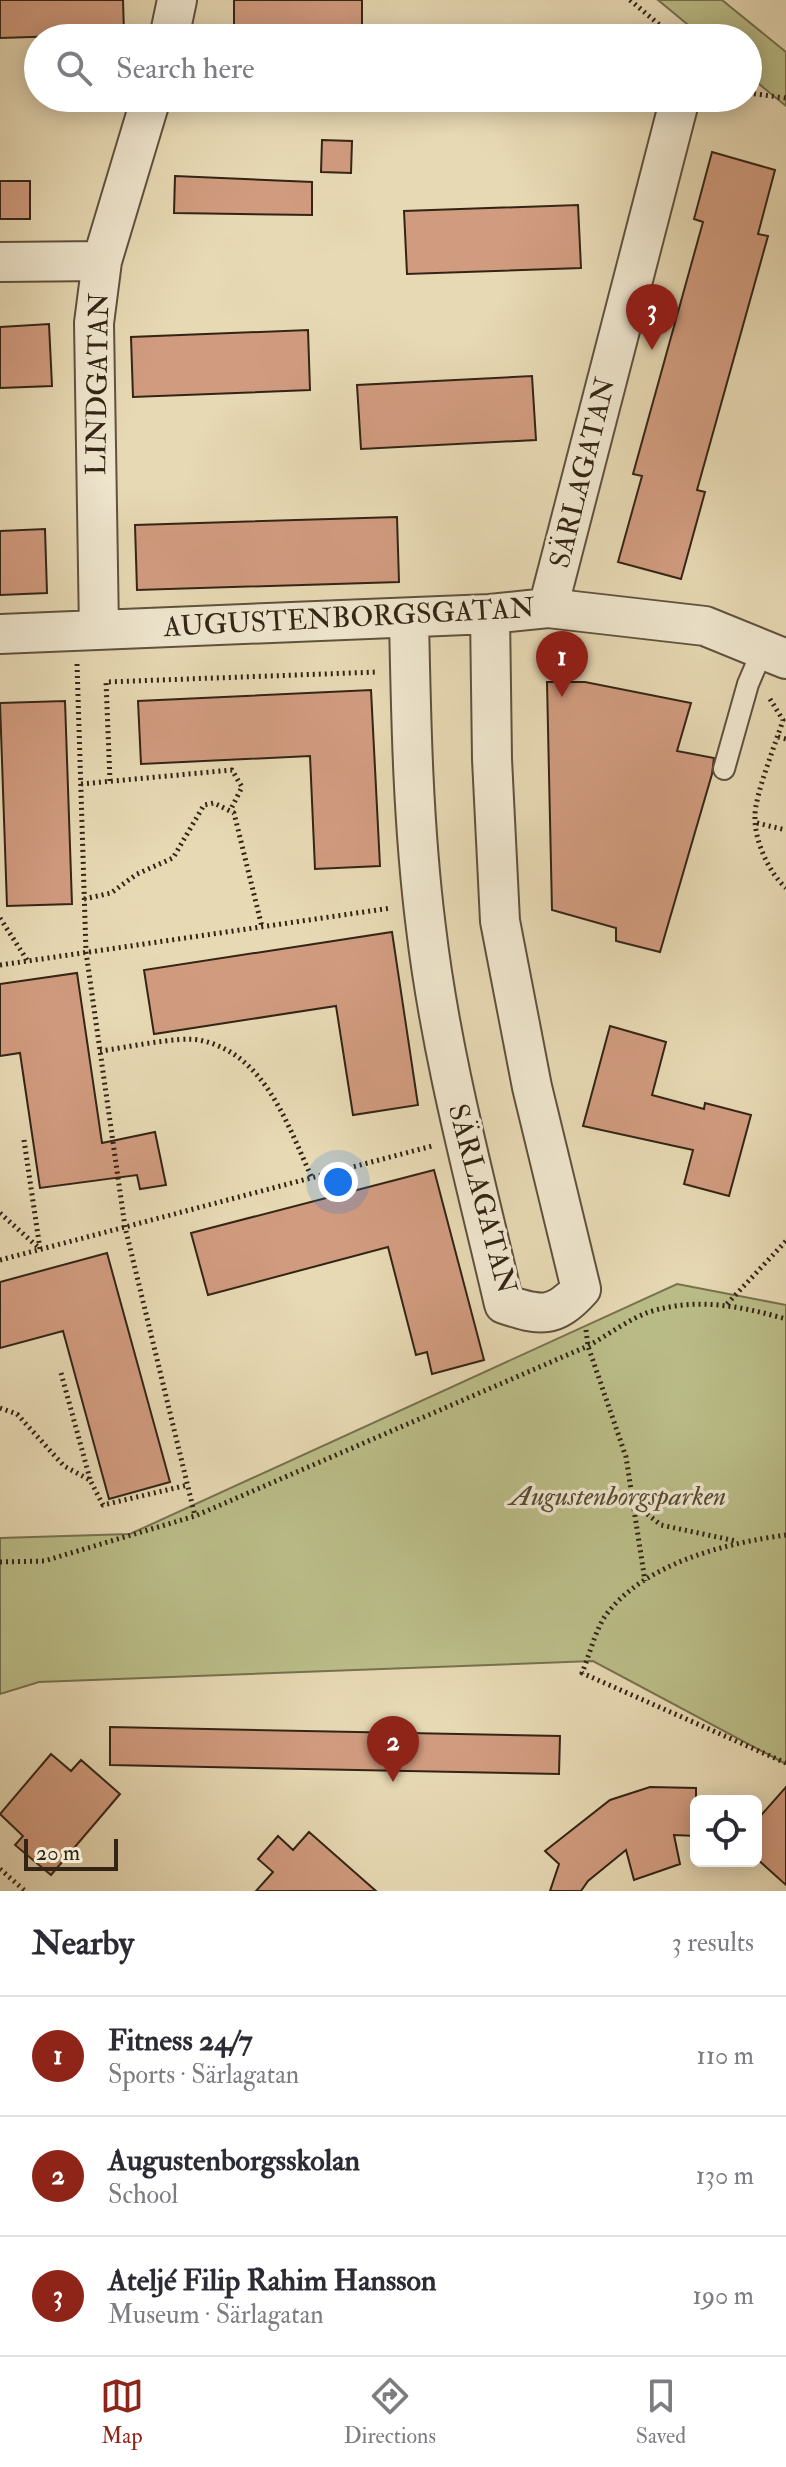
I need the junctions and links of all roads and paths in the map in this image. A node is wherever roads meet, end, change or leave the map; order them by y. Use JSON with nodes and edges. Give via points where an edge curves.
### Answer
{"nodes":[{"id":1,"x":177,"y":0,"type":"edge"},
{"id":2,"x":630,"y":0,"type":"edge"},
{"id":3,"x":172,"y":24,"type":"edge"},
{"id":4,"x":658,"y":24,"type":"edge"},
{"id":5,"x":762,"y":95,"type":"edge"},
{"id":6,"x":786,"y":98,"type":"edge"},
{"id":7,"x":147,"y":112,"type":"edge"},
{"id":8,"x":676,"y":112,"type":"edge"},
{"id":9,"x":102,"y":261,"type":"junction"},
{"id":10,"x":0,"y":262,"type":"edge"},
{"id":11,"x":548,"y":608,"type":"junction"},
{"id":12,"x":490,"y":614,"type":"junction"},
{"id":13,"x":409,"y":618,"type":"junction"},
{"id":14,"x":87,"y":630,"type":"junction"},
{"id":15,"x":0,"y":634,"type":"edge"},
{"id":16,"x":767,"y":661,"type":"edge"},
{"id":17,"x":410,"y":671,"type":"junction"},
{"id":18,"x":778,"y":737,"type":"junction"},
{"id":19,"x":786,"y":739,"type":"edge"},
{"id":20,"x":724,"y":769,"type":"dead end"},
{"id":21,"x":110,"y":781,"type":"junction"},
{"id":22,"x":81,"y":784,"type":"junction"},
{"id":23,"x":230,"y":811,"type":"junction"},
{"id":24,"x":756,"y":822,"type":"junction"},
{"id":25,"x":786,"y":830,"type":"edge"},
{"id":26,"x":786,"y":888,"type":"edge"},
{"id":27,"x":84,"y":899,"type":"junction"},
{"id":28,"x":424,"y":904,"type":"junction"},
{"id":29,"x":0,"y":918,"type":"edge"},
{"id":30,"x":262,"y":927,"type":"junction"},
{"id":31,"x":86,"y":952,"type":"junction"},
{"id":32,"x":27,"y":961,"type":"junction"},
{"id":33,"x":0,"y":965,"type":"edge"},
{"id":34,"x":100,"y":1051,"type":"junction"},
{"id":35,"x":465,"y":1137,"type":"junction"},
{"id":36,"x":24,"y":1140,"type":"dead end"},
{"id":37,"x":312,"y":1178,"type":"junction"},
{"id":38,"x":0,"y":1213,"type":"edge"},
{"id":39,"x":125,"y":1227,"type":"junction"},
{"id":40,"x":786,"y":1241,"type":"edge"},
{"id":41,"x":40,"y":1249,"type":"junction"},
{"id":42,"x":0,"y":1260,"type":"edge"},
{"id":43,"x":581,"y":1289,"type":"junction"},
{"id":44,"x":726,"y":1304,"type":"junction"},
{"id":45,"x":786,"y":1319,"type":"edge"},
{"id":46,"x":588,"y":1346,"type":"junction"},
{"id":47,"x":61,"y":1373,"type":"dead end"},
{"id":48,"x":0,"y":1408,"type":"edge"},
{"id":49,"x":90,"y":1480,"type":"junction"},
{"id":50,"x":188,"y":1485,"type":"junction"},
{"id":51,"x":633,"y":1503,"type":"junction"},
{"id":52,"x":195,"y":1516,"type":"junction"},
{"id":53,"x":786,"y":1535,"type":"edge"},
{"id":54,"x":737,"y":1541,"type":"junction"},
{"id":55,"x":0,"y":1562,"type":"edge"},
{"id":56,"x":645,"y":1581,"type":"junction"},
{"id":57,"x":786,"y":1763,"type":"edge"},
{"id":58,"x":0,"y":1869,"type":"edge"},
{"id":59,"x":25,"y":1891,"type":"edge"}],
"edges":[{"from":1,"to":3,"type":"street"},
{"from":2,"to":4,"type":"path"},
{"from":5,"to":6,"type":"path"},
{"from":7,"to":9,"type":"street","name":"LINDGATAN"},
{"from":8,"to":11,"type":"street","name":"SÄRLAGATAN"},
{"from":9,"to":10,"type":"street"},
{"from":9,"to":14,"type":"street","name":"LINDGATAN","via":[[94,323]]},
{"from":11,"to":12,"type":"street","name":"AUGUSTENBORGSGATAN"},
{"from":11,"to":16,"type":"street","name":"AUGUSTENBORGSGATAN","via":[[705,626]]},
{"from":12,"to":13,"type":"street","name":"AUGUSTENBORGSGATAN"},
{"from":12,"to":43,"type":"street","via":[[500,921],[532,1087]]},
{"from":13,"to":14,"type":"street","name":"AUGUSTENBORGSGATAN"},
{"from":13,"to":17,"type":"street","name":"SÄRLAGATAN"},
{"from":14,"to":15,"type":"street","name":"AUGUSTENBORGSGATAN"},
{"from":14,"to":22,"type":"path"},
{"from":16,"to":18,"type":"path","via":[[775,684],[770,700],[783,720]]},
{"from":16,"to":20,"type":"lane"},
{"from":17,"to":21,"type":"path","via":[[106,682]]},
{"from":17,"to":28,"type":"street","name":"SÄRLAGATAN"},
{"from":18,"to":19,"type":"path"},
{"from":18,"to":24,"type":"path"},
{"from":21,"to":22,"type":"path"},
{"from":21,"to":23,"type":"path","via":[[232,770],[242,787]]},
{"from":22,"to":27,"type":"path"},
{"from":23,"to":27,"type":"path","via":[[214,803],[204,805],[173,858],[111,893]]},
{"from":23,"to":30,"type":"path"},
{"from":24,"to":25,"type":"path"},
{"from":24,"to":26,"type":"path","via":[[765,857]]},
{"from":27,"to":31,"type":"path"},
{"from":28,"to":30,"type":"path"},
{"from":28,"to":35,"type":"street","name":"SÄRLAGATAN","via":[[446,1058]]},
{"from":29,"to":32,"type":"path"},
{"from":30,"to":31,"type":"path"},
{"from":31,"to":32,"type":"path"},
{"from":31,"to":34,"type":"path"},
{"from":32,"to":33,"type":"path"},
{"from":34,"to":37,"type":"path","via":[[197,1039],[238,1054],[274,1095]]},
{"from":34,"to":39,"type":"path"},
{"from":35,"to":37,"type":"path"},
{"from":35,"to":43,"type":"street","name":"SÄRLAGATAN","via":[[504,1304],[536,1315],[564,1308]]},
{"from":36,"to":41,"type":"path"},
{"from":37,"to":39,"type":"path"},
{"from":38,"to":41,"type":"path"},
{"from":39,"to":41,"type":"path"},
{"from":39,"to":50,"type":"path"},
{"from":40,"to":44,"type":"path"},
{"from":41,"to":42,"type":"path"},
{"from":43,"to":46,"type":"path"},
{"from":44,"to":45,"type":"path"},
{"from":44,"to":46,"type":"path","via":[[703,1302],[648,1312]]},
{"from":46,"to":51,"type":"path","via":[[626,1457]]},
{"from":46,"to":52,"type":"path"},
{"from":47,"to":49,"type":"path"},
{"from":48,"to":49,"type":"path","via":[[17,1414],[64,1466]]},
{"from":49,"to":50,"type":"path","via":[[103,1505]]},
{"from":50,"to":52,"type":"path"},
{"from":51,"to":54,"type":"path","via":[[661,1525]]},
{"from":51,"to":56,"type":"path"},
{"from":52,"to":55,"type":"path","via":[[44,1561]]},
{"from":53,"to":54,"type":"path"},
{"from":54,"to":56,"type":"path"},
{"from":56,"to":57,"type":"path","via":[[608,1612],[582,1673]]},
{"from":58,"to":59,"type":"path"}]}
